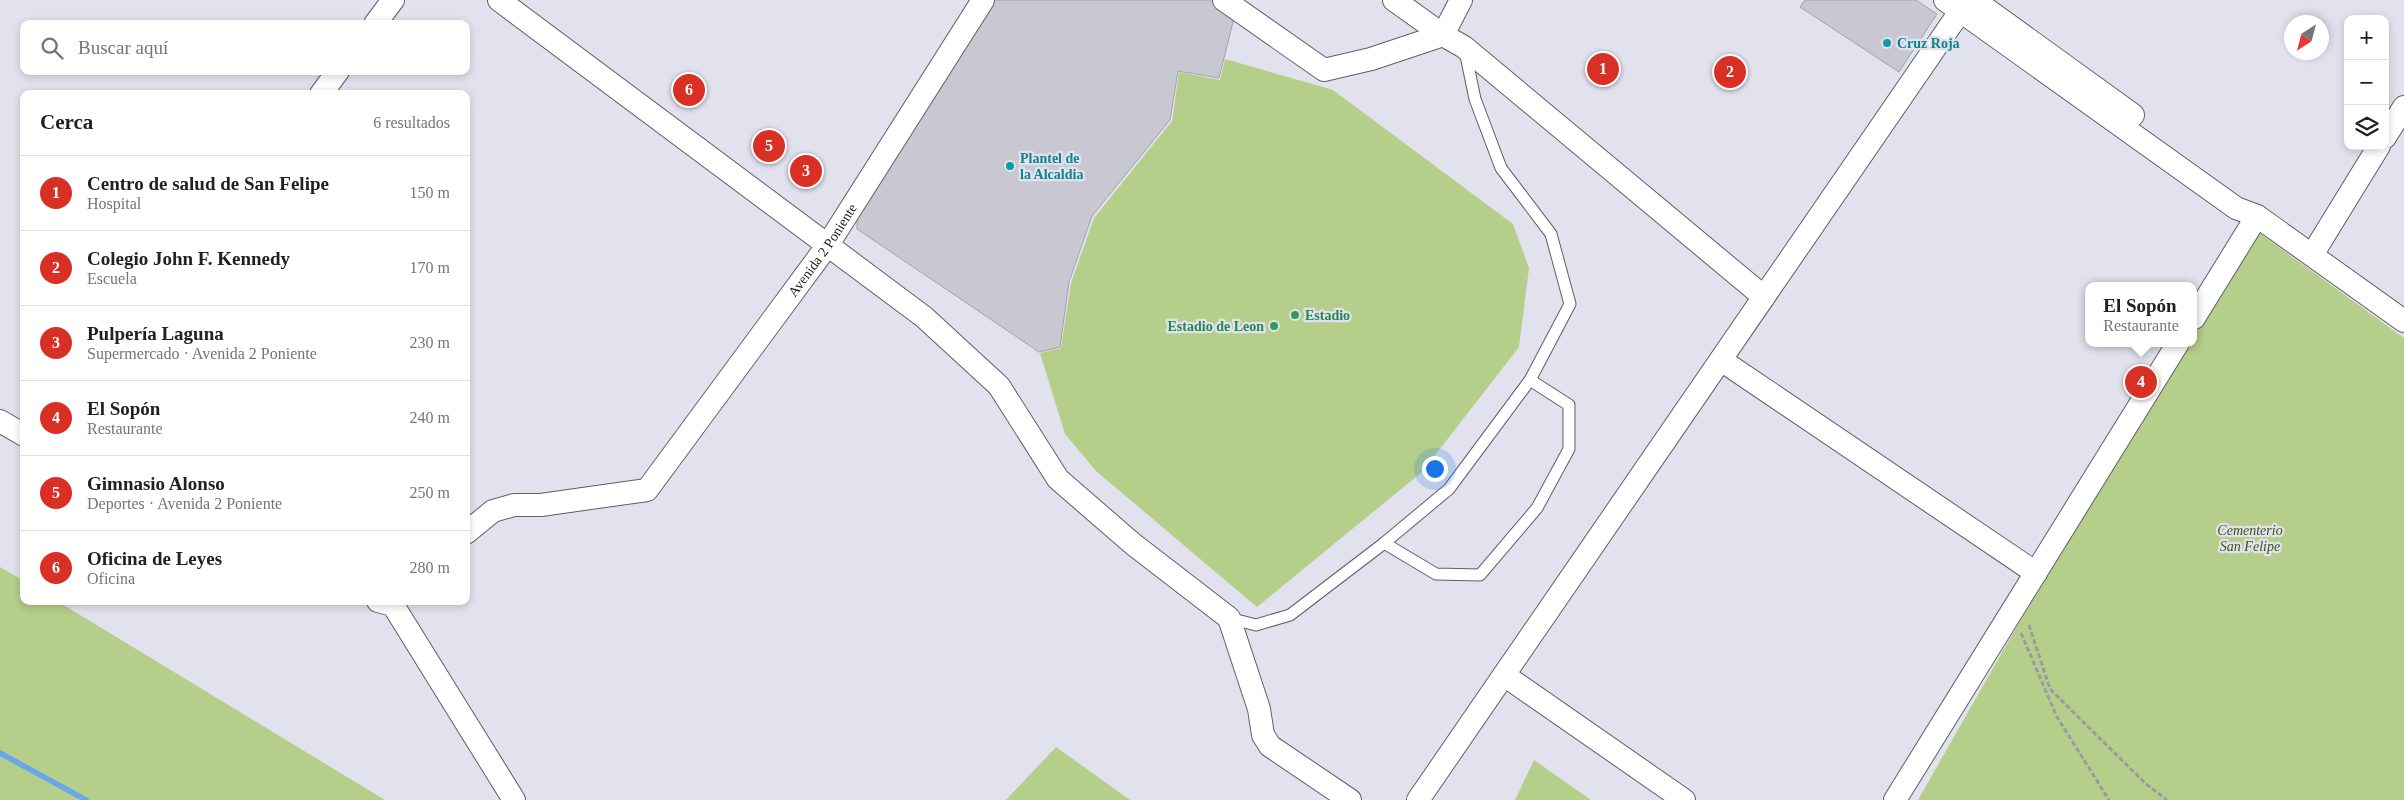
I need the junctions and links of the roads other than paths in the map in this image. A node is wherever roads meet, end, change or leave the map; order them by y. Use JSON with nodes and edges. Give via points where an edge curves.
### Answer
{"nodes":[{"id":1,"x":393,"y":0,"type":"edge"},
{"id":2,"x":499,"y":0,"type":"edge"},
{"id":3,"x":982,"y":0,"type":"edge"},
{"id":4,"x":1224,"y":0,"type":"edge"},
{"id":5,"x":1394,"y":0,"type":"edge"},
{"id":6,"x":1461,"y":0,"type":"edge"},
{"id":7,"x":1962,"y":3,"type":"edge"},
{"id":8,"x":378,"y":20,"type":"edge"},
{"id":9,"x":1443,"y":35,"type":"junction"},
{"id":10,"x":1464,"y":46,"type":"junction"},
{"id":11,"x":335,"y":75,"type":"edge"},
{"id":12,"x":324,"y":90,"type":"edge"},
{"id":13,"x":2404,"y":107,"type":"edge"},
{"id":14,"x":2389,"y":131,"type":"edge"},
{"id":15,"x":2377,"y":150,"type":"edge"},
{"id":16,"x":2257,"y":216,"type":"junction"},
{"id":17,"x":826,"y":246,"type":"junction"},
{"id":18,"x":2312,"y":255,"type":"junction"},
{"id":19,"x":1764,"y":297,"type":"junction"},
{"id":20,"x":2197,"y":313,"type":"edge"},
{"id":21,"x":2404,"y":321,"type":"edge"},
{"id":22,"x":2176,"y":347,"type":"edge"},
{"id":23,"x":1721,"y":360,"type":"junction"},
{"id":24,"x":1530,"y":380,"type":"junction"},
{"id":25,"x":0,"y":421,"type":"edge"},
{"id":26,"x":20,"y":433,"type":"edge"},
{"id":27,"x":470,"y":531,"type":"edge"},
{"id":28,"x":1384,"y":543,"type":"junction"},
{"id":29,"x":2036,"y":573,"type":"junction"},
{"id":30,"x":391,"y":605,"type":"edge"},
{"id":31,"x":1229,"y":618,"type":"junction"},
{"id":32,"x":1504,"y":675,"type":"junction"},
{"id":33,"x":514,"y":800,"type":"edge"},
{"id":34,"x":1350,"y":800,"type":"edge"},
{"id":35,"x":1418,"y":800,"type":"edge"},
{"id":36,"x":1684,"y":800,"type":"edge"},
{"id":37,"x":1895,"y":800,"type":"edge"}],
"edges":[{"from":1,"to":8,"type":"street"},
{"from":2,"to":17,"type":"street"},
{"from":3,"to":17,"type":"street","name":"Avenida 2 Poniente"},
{"from":4,"to":9,"type":"street","via":[[1324,70]]},
{"from":5,"to":9,"type":"street"},
{"from":6,"to":9,"type":"street"},
{"from":7,"to":16,"type":"street","via":[[2236,208]]},
{"from":7,"to":19,"type":"street"},
{"from":9,"to":10,"type":"street"},
{"from":10,"to":19,"type":"street"},
{"from":10,"to":24,"type":"lane","via":[[1475,99],[1501,168],[1552,234],[1570,304]]},
{"from":11,"to":12,"type":"street"},
{"from":13,"to":14,"type":"street"},
{"from":15,"to":18,"type":"street"},
{"from":16,"to":18,"type":"street"},
{"from":16,"to":20,"type":"street"},
{"from":17,"to":27,"type":"street","name":"Avenida 2 Poniente","via":[[647,490],[514,505],[493,511]]},
{"from":17,"to":31,"type":"street","via":[[924,317],[999,386],[1058,479],[1133,544]]},
{"from":18,"to":21,"type":"street"},
{"from":19,"to":23,"type":"street"},
{"from":22,"to":29,"type":"street"},
{"from":23,"to":29,"type":"street"},
{"from":23,"to":32,"type":"street"},
{"from":24,"to":28,"type":"lane","via":[[1449,489]]},
{"from":24,"to":28,"type":"lane","via":[[1569,405],[1569,449],[1538,508],[1480,575],[1436,574]]},
{"from":25,"to":26,"type":"street"},
{"from":28,"to":31,"type":"lane","via":[[1290,615],[1256,625]]},
{"from":29,"to":37,"type":"street"},
{"from":30,"to":33,"type":"street"},
{"from":31,"to":34,"type":"street","via":[[1259,709],[1263,735],[1270,746]]},
{"from":32,"to":35,"type":"street"},
{"from":32,"to":36,"type":"street"}]}
